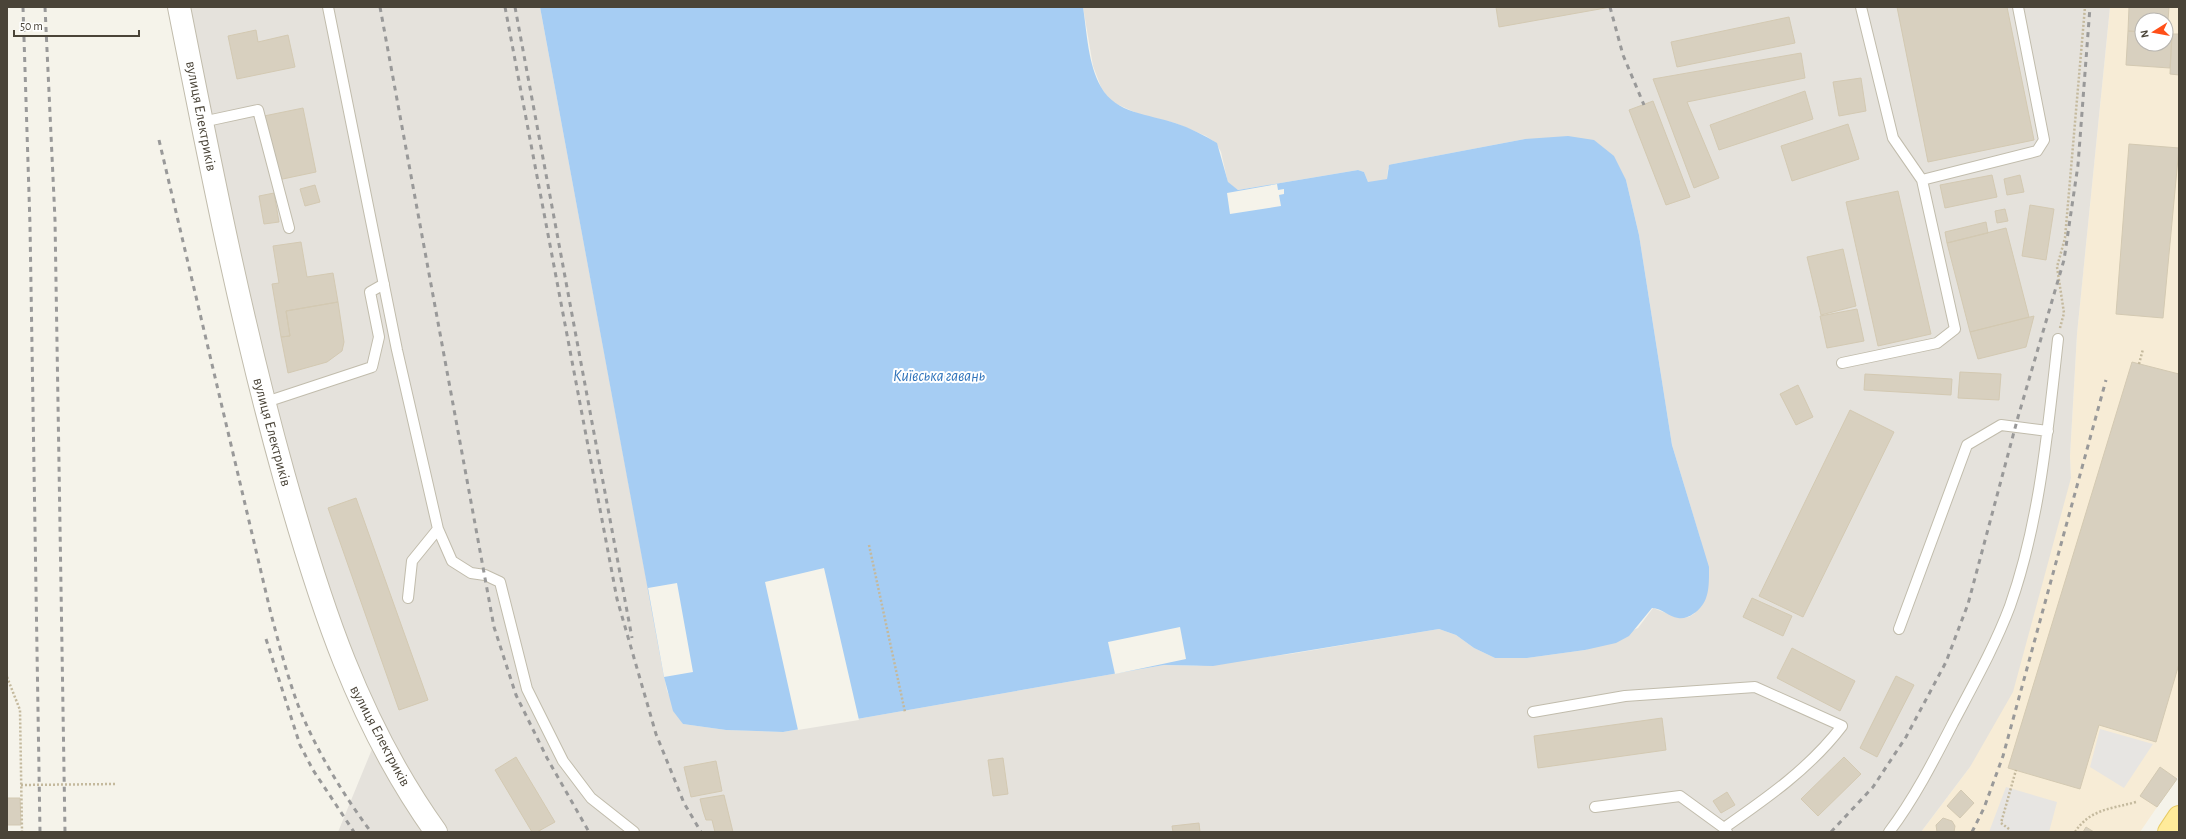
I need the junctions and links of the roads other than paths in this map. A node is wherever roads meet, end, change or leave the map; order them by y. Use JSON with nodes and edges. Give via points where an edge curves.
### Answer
{"nodes":[{"id":1,"x":179,"y":7,"type":"edge"},
{"id":2,"x":328,"y":7,"type":"edge"},
{"id":3,"x":1861,"y":7,"type":"edge"},
{"id":4,"x":2018,"y":7,"type":"edge"},
{"id":5,"x":202,"y":122,"type":"junction"},
{"id":6,"x":1922,"y":180,"type":"junction"},
{"id":7,"x":289,"y":228,"type":"dead end"},
{"id":8,"x":384,"y":284,"type":"junction"},
{"id":9,"x":2058,"y":339,"type":"road end"},
{"id":10,"x":1842,"y":363,"type":"dead end"},
{"id":11,"x":263,"y":403,"type":"junction"},
{"id":12,"x":2048,"y":431,"type":"junction"},
{"id":13,"x":438,"y":529,"type":"junction"},
{"id":14,"x":408,"y":598,"type":"dead end"},
{"id":15,"x":1899,"y":629,"type":"dead end"},
{"id":16,"x":1533,"y":712,"type":"dead end"},
{"id":17,"x":1595,"y":806,"type":"dead end"},
{"id":18,"x":2179,"y":817,"type":"edge"},
{"id":19,"x":1725,"y":830,"type":"edge"},
{"id":20,"x":436,"y":832,"type":"edge"},
{"id":21,"x":634,"y":832,"type":"edge"},
{"id":22,"x":1888,"y":832,"type":"edge"},
{"id":23,"x":2169,"y":832,"type":"edge"}],
"edges":[{"from":1,"to":5,"type":"street","name":"вулиця Електриків"},
{"from":2,"to":8,"type":"lane"},
{"from":3,"to":6,"type":"lane","via":[[1892,138]]},
{"from":4,"to":6,"type":"lane","via":[[2044,140],[2037,151]]},
{"from":5,"to":7,"type":"lane","via":[[258,110]]},
{"from":5,"to":11,"type":"street","name":"вулиця Електриків"},
{"from":6,"to":10,"type":"lane","via":[[1955,329],[1937,343]]},
{"from":8,"to":11,"type":"lane","via":[[370,292],[379,337],[372,367]]},
{"from":8,"to":13,"type":"lane"},
{"from":9,"to":12,"type":"lane"},
{"from":11,"to":20,"type":"street","name":"вулиця Електриків","via":[[314,583],[346,670],[377,737]]},
{"from":12,"to":15,"type":"lane","via":[[2001,425],[1967,445]]},
{"from":12,"to":22,"type":"lane","via":[[2026,553],[2009,607],[1982,668],[1935,757]]},
{"from":13,"to":14,"type":"lane","via":[[412,561]]},
{"from":13,"to":21,"type":"lane","via":[[452,561],[471,573],[485,575],[500,582],[527,689],[563,761],[592,798]]},
{"from":16,"to":19,"type":"lane","via":[[1625,696],[1755,687],[1842,726],[1827,746],[1793,778]]},
{"from":17,"to":19,"type":"lane","via":[[1680,796]]},
{"from":18,"to":23,"type":"main road"}]}
